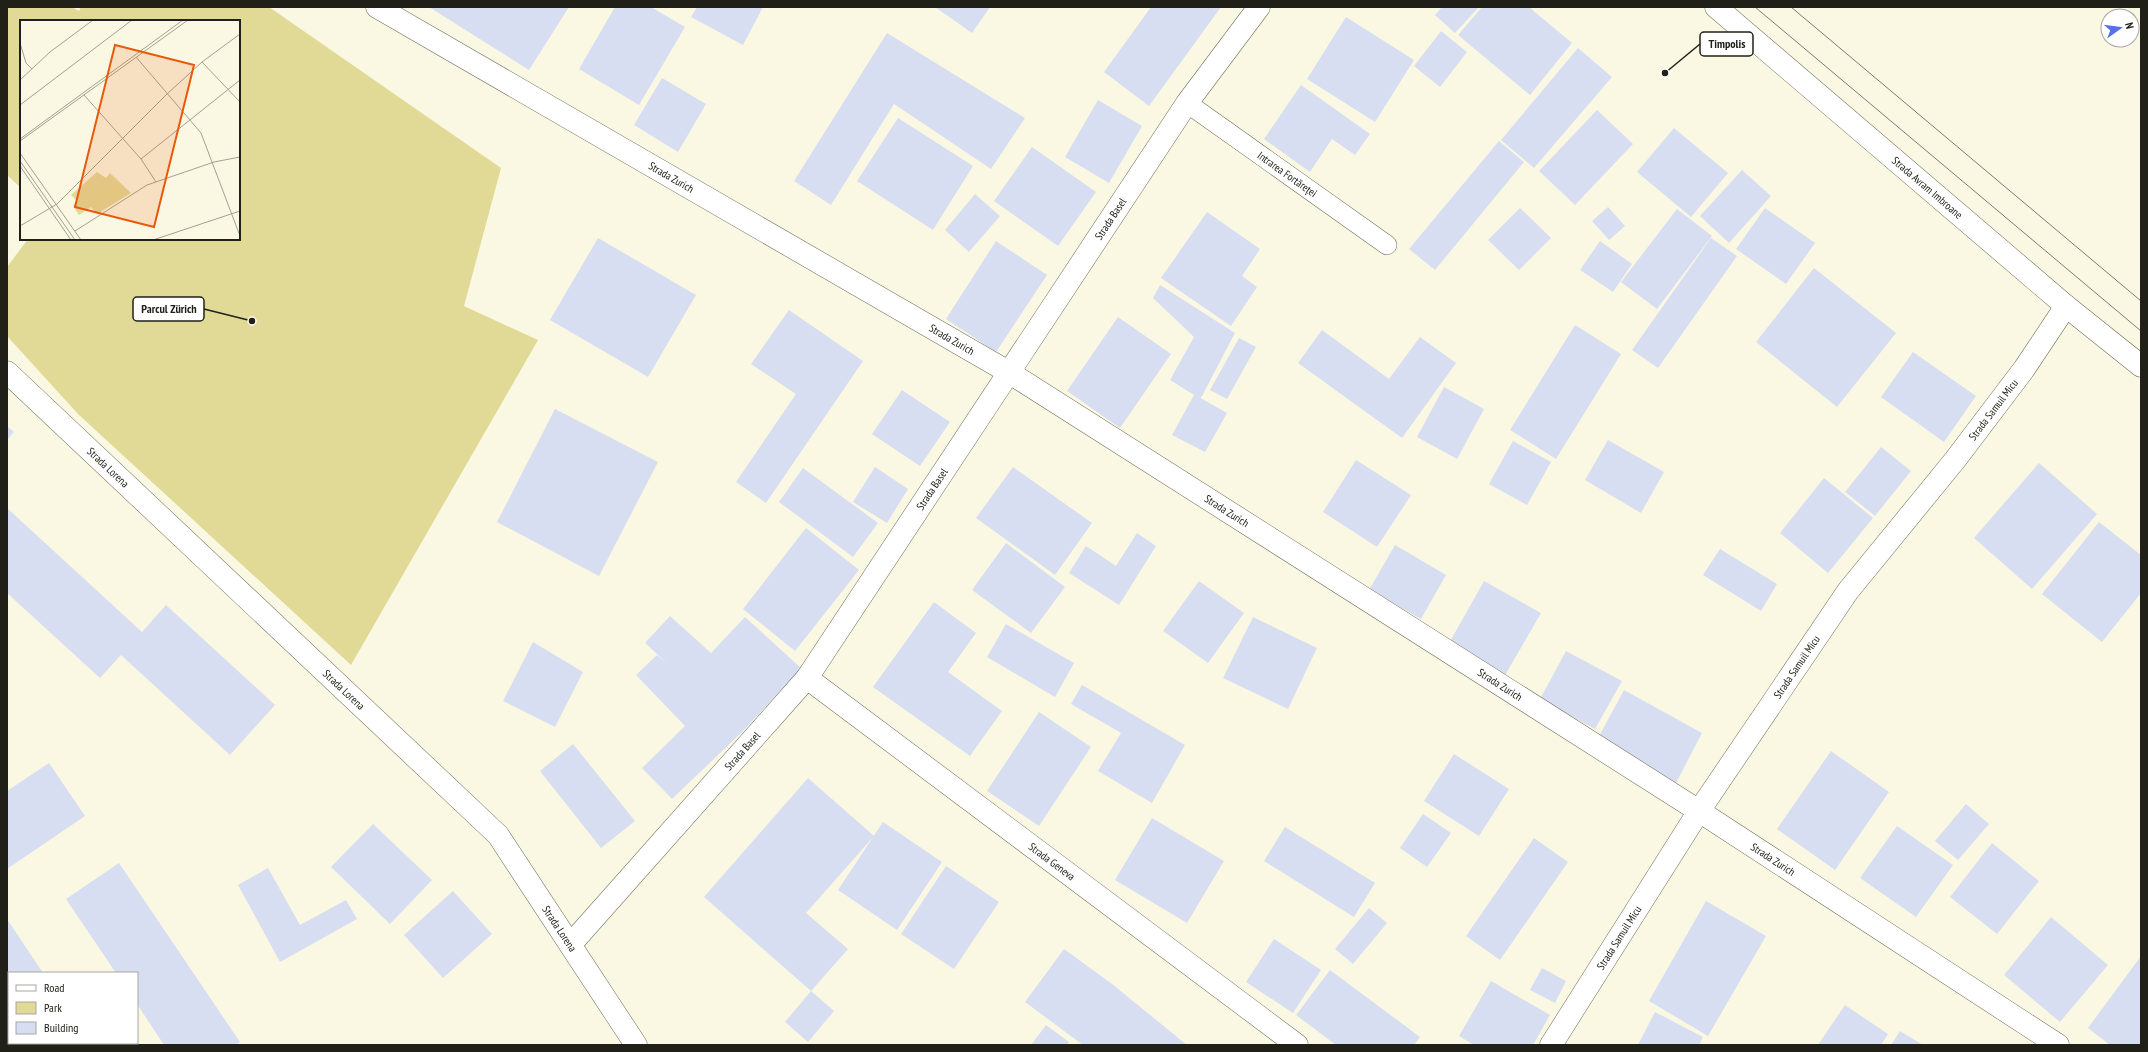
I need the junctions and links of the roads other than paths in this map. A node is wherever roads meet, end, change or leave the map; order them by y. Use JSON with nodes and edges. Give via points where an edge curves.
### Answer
{"nodes":[{"id":1,"x":377,"y":7,"type":"edge"},
{"id":2,"x":1259,"y":7,"type":"edge"},
{"id":3,"x":1716,"y":7,"type":"edge"},
{"id":4,"x":1188,"y":103,"type":"junction"},
{"id":5,"x":1387,"y":245,"type":"dead end"},
{"id":6,"x":2066,"y":306,"type":"junction"},
{"id":7,"x":2141,"y":366,"type":"edge"},
{"id":8,"x":7,"y":372,"type":"edge"},
{"id":9,"x":1010,"y":373,"type":"junction"},
{"id":10,"x":807,"y":678,"type":"junction"},
{"id":11,"x":1699,"y":811,"type":"junction"},
{"id":12,"x":571,"y":944,"type":"junction"},
{"id":13,"x":636,"y":1045,"type":"edge"},
{"id":14,"x":1297,"y":1045,"type":"edge"},
{"id":15,"x":1551,"y":1045,"type":"edge"},
{"id":16,"x":2058,"y":1045,"type":"edge"}],
"edges":[{"from":1,"to":9,"type":"street","name":"Strada Zurich"},
{"from":2,"to":4,"type":"street","name":"Strada Basel"},
{"from":3,"to":6,"type":"street","name":"Strada Avram Imbroane"},
{"from":4,"to":5,"type":"lane","name":"Intrarea Fortăreței"},
{"from":4,"to":9,"type":"street","name":"Strada Basel"},
{"from":6,"to":7,"type":"street","name":"Strada Avram Imbroane"},
{"from":6,"to":11,"type":"street","name":"Strada Samuil Micu","via":[[2024,369],[1964,448],[1848,591]]},
{"from":8,"to":12,"type":"street","name":"Strada Lorena","via":[[498,835]]},
{"from":9,"to":10,"type":"street","name":"Strada Basel"},
{"from":9,"to":11,"type":"street","name":"Strada Zurich"},
{"from":10,"to":12,"type":"street","name":"Strada Basel"},
{"from":10,"to":14,"type":"street","name":"Strada Geneva"},
{"from":11,"to":15,"type":"street","name":"Strada Samuil Micu"},
{"from":11,"to":16,"type":"street","name":"Strada Zurich"},
{"from":12,"to":13,"type":"street","name":"Strada Lorena"}]}
